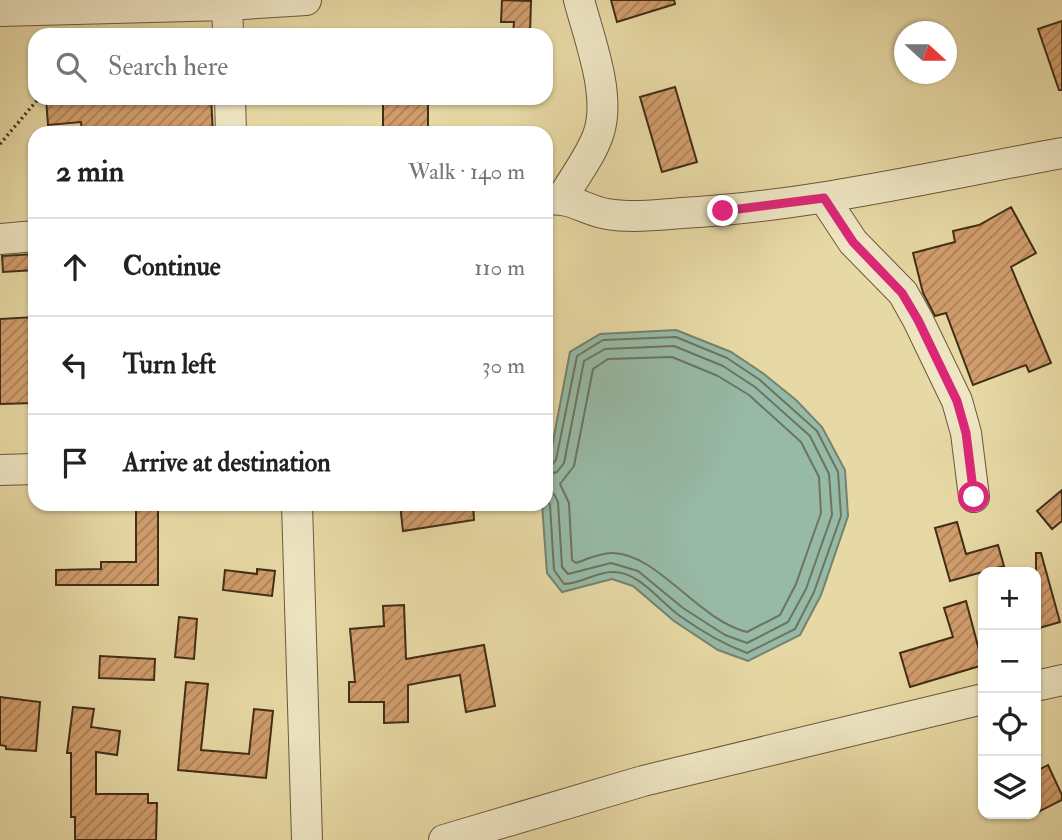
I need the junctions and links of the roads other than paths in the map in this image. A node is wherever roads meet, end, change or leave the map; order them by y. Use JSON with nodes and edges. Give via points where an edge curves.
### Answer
{"nodes":[{"id":1,"x":306,"y":0,"type":"edge"},
{"id":2,"x":579,"y":0,"type":"edge"},
{"id":3,"x":227,"y":2,"type":"edge"},
{"id":4,"x":0,"y":11,"type":"edge"},
{"id":5,"x":228,"y":28,"type":"edge"},
{"id":6,"x":230,"y":105,"type":"edge"},
{"id":7,"x":232,"y":126,"type":"edge"},
{"id":8,"x":1062,"y":153,"type":"edge"},
{"id":9,"x":824,"y":198,"type":"junction"},
{"id":10,"x":554,"y":199,"type":"edge"},
{"id":11,"x":28,"y":237,"type":"edge"},
{"id":12,"x":0,"y":239,"type":"edge"},
{"id":13,"x":28,"y":469,"type":"edge"},
{"id":14,"x":0,"y":470,"type":"edge"},
{"id":15,"x":974,"y":497,"type":"dead end"},
{"id":16,"x":297,"y":511,"type":"edge"},
{"id":17,"x":1062,"y":680,"type":"edge"},
{"id":18,"x":1041,"y":685,"type":"edge"},
{"id":19,"x":978,"y":700,"type":"edge"},
{"id":20,"x":307,"y":840,"type":"edge"},
{"id":21,"x":444,"y":840,"type":"edge"}],
"edges":[{"from":1,"to":3,"type":"street"},
{"from":2,"to":10,"type":"street","via":[[603,113],[599,135]]},
{"from":3,"to":4,"type":"street"},
{"from":3,"to":5,"type":"street"},
{"from":6,"to":7,"type":"street"},
{"from":8,"to":9,"type":"street"},
{"from":9,"to":10,"type":"street","via":[[649,215],[607,214]]},
{"from":9,"to":15,"type":"street","via":[[853,242],[902,293],[918,320],[957,401]]},
{"from":11,"to":12,"type":"street"},
{"from":13,"to":14,"type":"street"},
{"from":16,"to":20,"type":"street"},
{"from":17,"to":18,"type":"street"},
{"from":19,"to":21,"type":"street","via":[[643,781]]}]}
